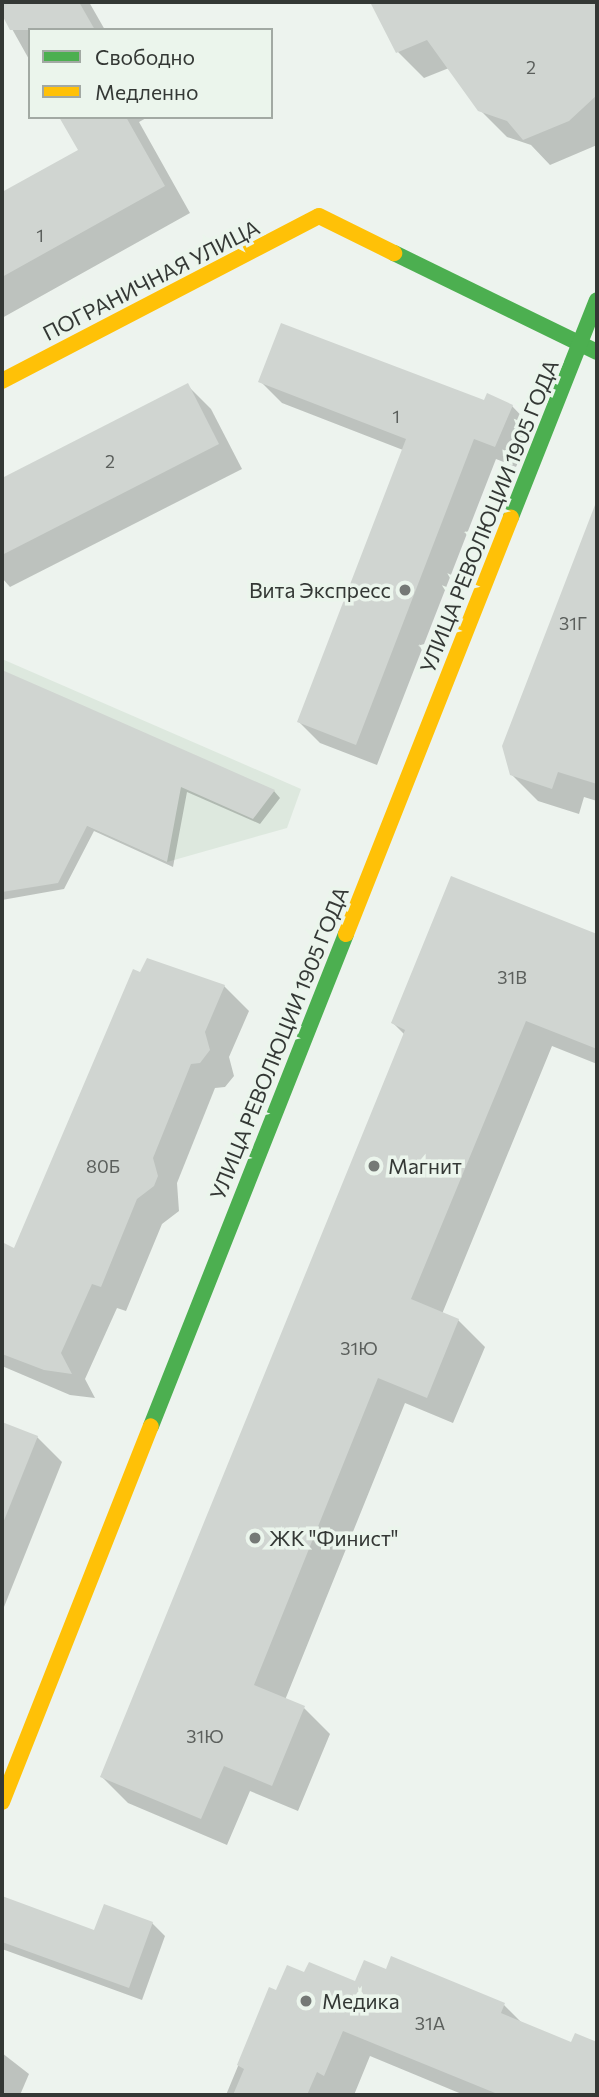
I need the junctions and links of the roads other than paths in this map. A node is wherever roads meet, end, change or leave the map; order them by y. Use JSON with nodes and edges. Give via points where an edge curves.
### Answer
{"nodes":[{"id":1,"x":597,"y":300,"type":"edge"},
{"id":2,"x":579,"y":345,"type":"junction"},
{"id":3,"x":597,"y":352,"type":"edge"},
{"id":4,"x":2,"y":381,"type":"edge"},
{"id":5,"x":2,"y":1802,"type":"edge"}],
"edges":[{"from":1,"to":2,"type":"street","name":"УЛИЦА РЕВОЛЮЦИИ 1905 ГОДА"},
{"from":2,"to":3,"type":"street"},
{"from":2,"to":4,"type":"street","name":"ПОГРАНИЧНАЯ УЛИЦА","via":[[320,216]]},
{"from":2,"to":5,"type":"street","name":"УЛИЦА РЕВОЛЮЦИИ 1905 ГОДА"}]}
